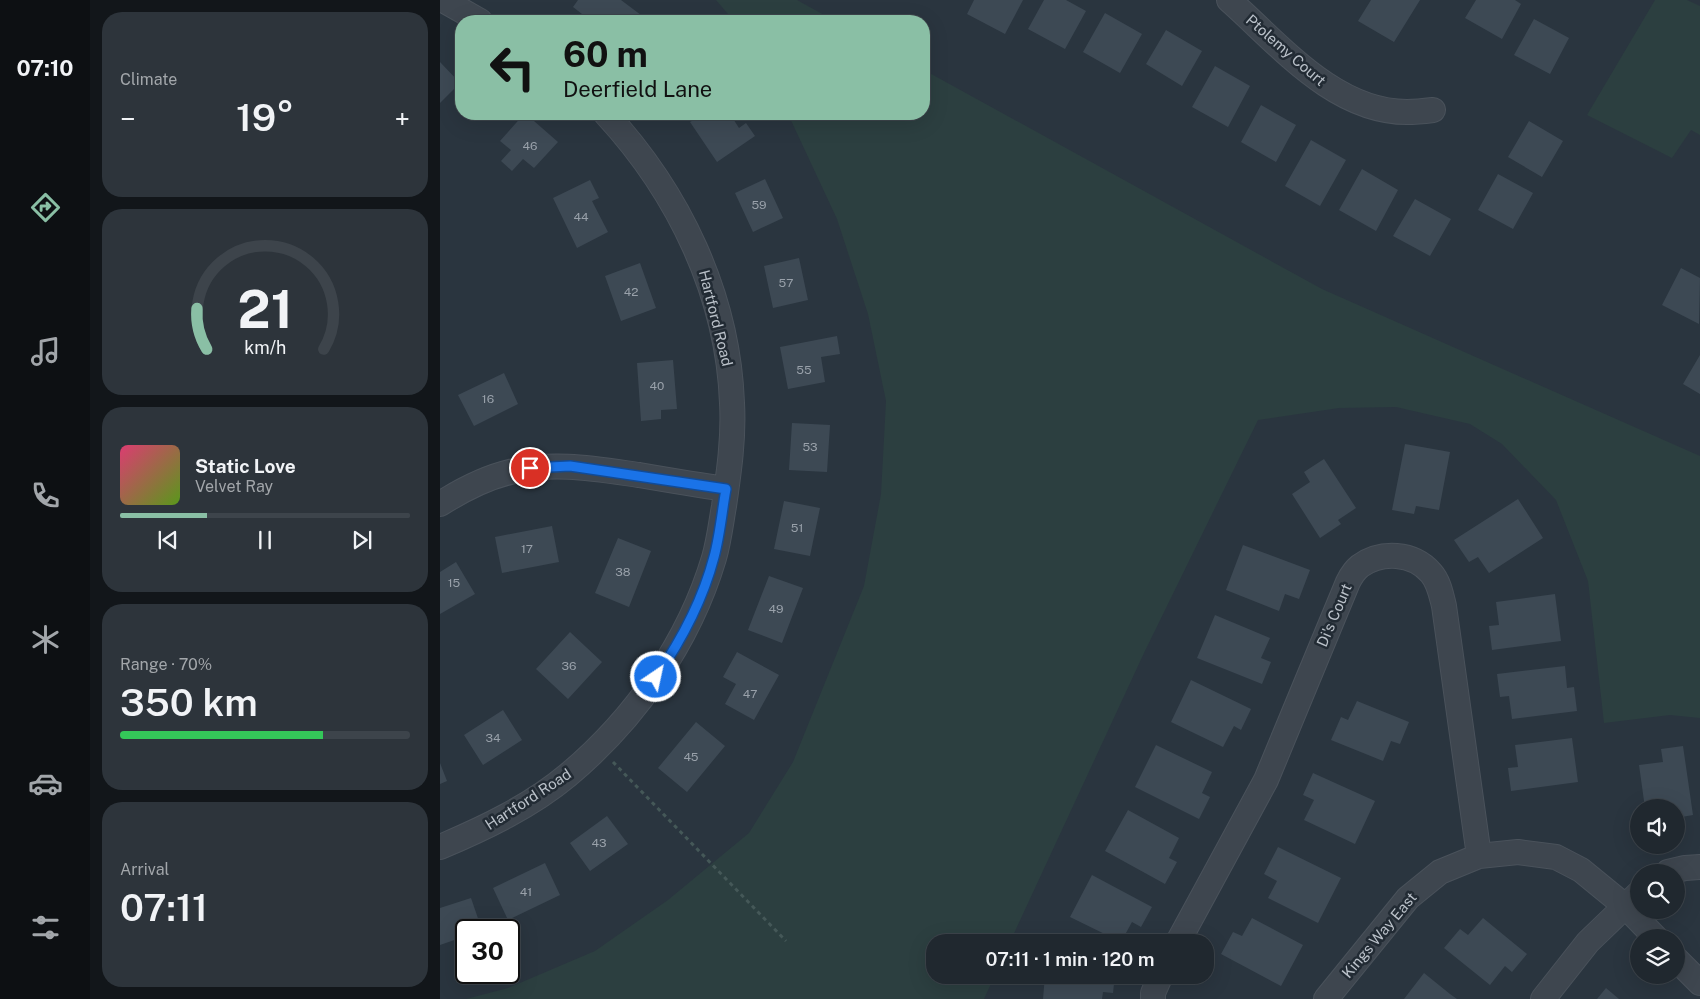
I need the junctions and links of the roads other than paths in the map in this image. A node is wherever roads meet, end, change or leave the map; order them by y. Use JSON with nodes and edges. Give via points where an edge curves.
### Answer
{"nodes":[{"id":1,"x":443,"y":0,"type":"edge"},
{"id":2,"x":1229,"y":0,"type":"edge"},
{"id":3,"x":469,"y":15,"type":"edge"},
{"id":4,"x":1434,"y":110,"type":"dead end"},
{"id":5,"x":611,"y":120,"type":"edge"},
{"id":6,"x":726,"y":489,"type":"junction"},
{"id":7,"x":440,"y":504,"type":"edge"},
{"id":8,"x":440,"y":847,"type":"edge"},
{"id":9,"x":1479,"y":856,"type":"junction"},
{"id":10,"x":1700,"y":867,"type":"edge"},
{"id":11,"x":1685,"y":868,"type":"edge"},
{"id":12,"x":1630,"y":898,"type":"edge"},
{"id":13,"x":1630,"y":901,"type":"edge"},
{"id":14,"x":1182,"y":934,"type":"edge"},
{"id":15,"x":1685,"y":968,"type":"edge"},
{"id":16,"x":1157,"y":984,"type":"edge"},
{"id":17,"x":1700,"y":984,"type":"edge"},
{"id":18,"x":1153,"y":999,"type":"edge"},
{"id":19,"x":1326,"y":999,"type":"edge"},
{"id":20,"x":1543,"y":999,"type":"edge"}],
"edges":[{"from":1,"to":3,"type":"street"},
{"from":2,"to":4,"type":"street","name":"Ptolemy Court","via":[[1318,81],[1349,98],[1381,109],[1406,112]]},
{"from":5,"to":6,"type":"street","name":"Hartford Road","via":[[643,157],[672,200],[705,273],[721,326],[730,377],[733,427]]},
{"from":6,"to":7,"type":"street","via":[[570,466],[548,467],[491,478]]},
{"from":6,"to":8,"type":"street","name":"Hartford Road","via":[[714,557],[689,620],[671,655],[623,720],[568,776],[509,815]]},
{"from":9,"to":12,"type":"street","name":"Kings Way East","via":[[1518,852],[1556,857]]},
{"from":9,"to":14,"type":"street","name":"Di's Court","via":[[1439,586],[1432,573],[1419,562],[1389,555],[1372,559],[1358,567],[1348,582],[1266,780]]},
{"from":9,"to":19,"type":"street","name":"Kings Way East","via":[[1440,872],[1408,898]]},
{"from":10,"to":11,"type":"street"},
{"from":13,"to":20,"type":"street","via":[[1588,942]]},
{"from":15,"to":17,"type":"street"},
{"from":16,"to":18,"type":"street"}]}
